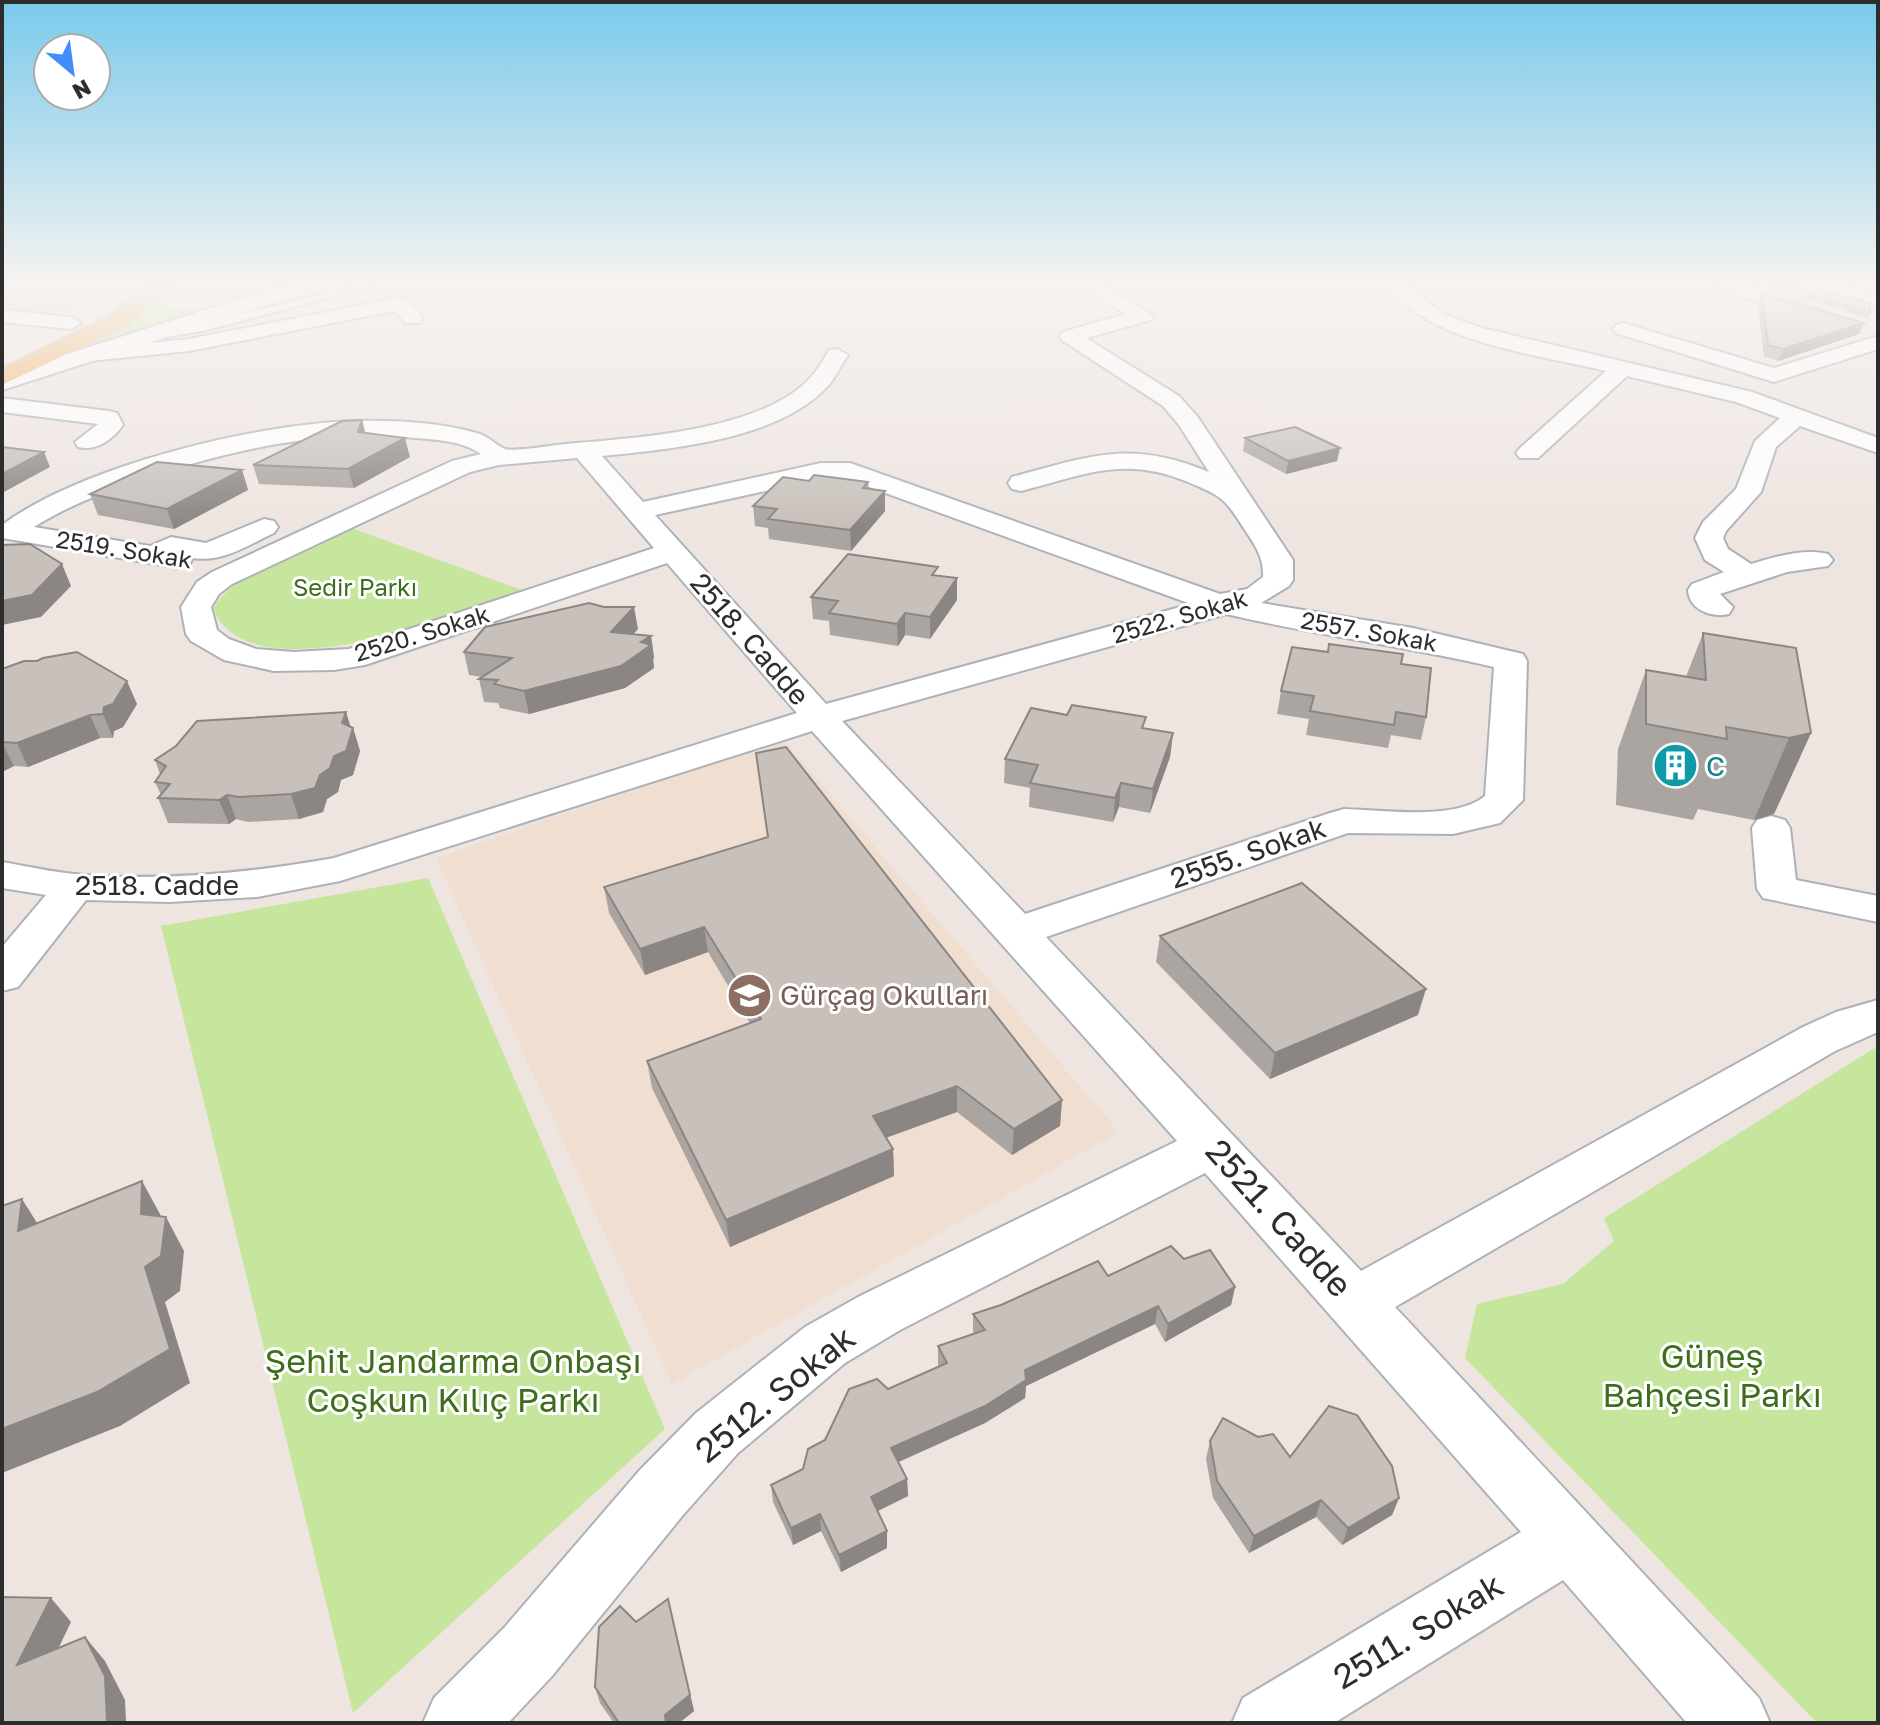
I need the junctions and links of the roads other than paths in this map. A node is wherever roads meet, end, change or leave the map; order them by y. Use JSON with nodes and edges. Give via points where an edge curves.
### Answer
{"nodes":[{"id":1,"x":30,"y":366,"type":"edge"},
{"id":2,"x":51,"y":366,"type":"edge"},
{"id":3,"x":833,"y":366,"type":"edge"},
{"id":4,"x":1117,"y":366,"type":"edge"},
{"id":5,"x":1610,"y":366,"type":"edge"},
{"id":6,"x":1746,"y":366,"type":"edge"},
{"id":7,"x":1794,"y":366,"type":"edge"},
{"id":8,"x":1621,"y":369,"type":"junction"},
{"id":9,"x":2,"y":381,"type":"edge"},
{"id":10,"x":2,"y":405,"type":"edge"},
{"id":11,"x":1797,"y":417,"type":"junction"},
{"id":12,"x":87,"y":442,"type":"dead end"},
{"id":13,"x":1878,"y":446,"type":"edge"},
{"id":14,"x":583,"y":450,"type":"junction"},
{"id":15,"x":1529,"y":453,"type":"dead end"},
{"id":16,"x":499,"y":457,"type":"junction"},
{"id":17,"x":1021,"y":483,"type":"dead end"},
{"id":18,"x":1235,"y":493,"type":"junction"},
{"id":19,"x":326,"y":500,"type":"dead end"},
{"id":20,"x":637,"y":511,"type":"junction"},
{"id":21,"x":282,"y":519,"type":"dead end"},
{"id":22,"x":6,"y":534,"type":"edge"},
{"id":23,"x":673,"y":551,"type":"junction"},
{"id":24,"x":154,"y":555,"type":"junction"},
{"id":25,"x":1818,"y":560,"type":"dead end"},
{"id":26,"x":239,"y":568,"type":"junction"},
{"id":27,"x":1747,"y":574,"type":"junction"},
{"id":28,"x":1226,"y":605,"type":"junction"},
{"id":29,"x":1718,"y":607,"type":"dead end"},
{"id":30,"x":819,"y":717,"type":"junction"},
{"id":31,"x":1486,"y":815,"type":"joint"},
{"id":32,"x":1771,"y":828,"type":"dead end"},
{"id":33,"x":2,"y":875,"type":"edge"},
{"id":34,"x":75,"y":887,"type":"junction"},
{"id":35,"x":1878,"y":909,"type":"edge"},
{"id":36,"x":1016,"y":932,"type":"junction"},
{"id":37,"x":2,"y":976,"type":"edge"},
{"id":38,"x":1878,"y":1016,"type":"edge"},
{"id":39,"x":1213,"y":1146,"type":"junction"},
{"id":40,"x":1355,"y":1302,"type":"junction"},
{"id":41,"x":1568,"y":1540,"type":"junction"},
{"id":42,"x":459,"y":1723,"type":"edge"},
{"id":43,"x":1268,"y":1723,"type":"edge"},
{"id":44,"x":1734,"y":1723,"type":"edge"}],
"edges":[{"from":1,"to":9,"type":"main road"},
{"from":2,"to":9,"type":"street"},
{"from":3,"to":14,"type":"street","via":[[813,391],[770,415],[666,440]]},
{"from":4,"to":18,"type":"street","name":"2522. Sokak","via":[[1171,401]]},
{"from":5,"to":8,"type":"street"},
{"from":6,"to":7,"type":"street","via":[[1774,375]]},
{"from":8,"to":11,"type":"street","via":[[1744,397]]},
{"from":8,"to":15,"type":"street"},
{"from":10,"to":12,"type":"street","via":[[109,418],[111,425]]},
{"from":11,"to":13,"type":"street"},
{"from":11,"to":27,"type":"street","via":[[1764,446],[1748,492],[1709,538],[1715,554]]},
{"from":14,"to":16,"type":"street"},
{"from":14,"to":20,"type":"street","name":"2518. Cadde"},
{"from":16,"to":22,"type":"street","via":[[464,437],[383,428],[272,436],[168,461],[43,509]]},
{"from":16,"to":26,"type":"street","name":"2520. Sokak","via":[[461,466]]},
{"from":17,"to":18,"type":"street","via":[[1137,459]]},
{"from":18,"to":28,"type":"street","name":"2522. Sokak","via":[[1274,552],[1280,571],[1270,588]]},
{"from":19,"to":22,"type":"street","via":[[345,505],[455,457],[359,445],[264,453],[149,479]]},
{"from":20,"to":23,"type":"street","name":"2518. Cadde"},
{"from":20,"to":28,"type":"street","name":"2557. Sokak","via":[[821,471],[850,471]]},
{"from":21,"to":24,"type":"street","via":[[209,552],[171,546]]},
{"from":22,"to":24,"type":"street","name":"2519. Sokak"},
{"from":23,"to":26,"type":"street","name":"2520. Sokak","via":[[382,650],[324,662],[248,656],[213,644],[202,634],[196,617],[200,598]]},
{"from":23,"to":30,"type":"street","name":"2518. Cadde"},
{"from":24,"to":26,"type":"street","name":"2519. Sokak"},
{"from":25,"to":27,"type":"street"},
{"from":27,"to":29,"type":"street","via":[[1703,590]]},
{"from":28,"to":30,"type":"street","name":"2522. Sokak"},
{"from":28,"to":31,"type":"street","name":"2557. Sokak","via":[[1511,661],[1504,800]]},
{"from":30,"to":34,"type":"street","name":"2518. Cadde","via":[[340,869],[210,888]]},
{"from":30,"to":36,"type":"street","name":"2521. Cadde"},
{"from":31,"to":36,"type":"street","name":"2555. Sokak","via":[[1441,823],[1344,821]]},
{"from":32,"to":35,"type":"street","via":[[1777,889]]},
{"from":33,"to":34,"type":"street","name":"2518. Cadde"},
{"from":34,"to":37,"type":"street"},
{"from":36,"to":39,"type":"street","name":"2521. Cadde"},
{"from":38,"to":40,"type":"street","via":[[1819,1039]]},
{"from":39,"to":40,"type":"street","name":"2521. Cadde"},
{"from":39,"to":42,"type":"street","name":"2512. Sokak","via":[[825,1345],[717,1433],[528,1652]]},
{"from":40,"to":41,"type":"street","name":"2521. Cadde"},
{"from":41,"to":43,"type":"street","name":"2511. Sokak"},
{"from":41,"to":44,"type":"street","name":"2521. Cadde"}]}
